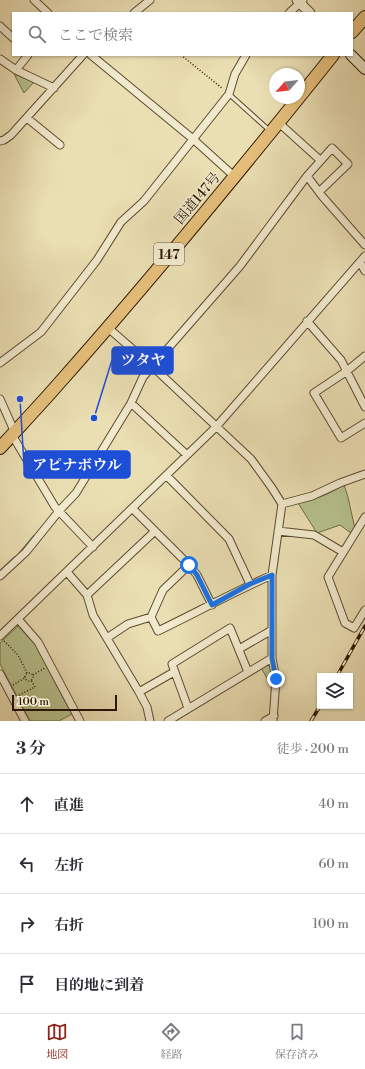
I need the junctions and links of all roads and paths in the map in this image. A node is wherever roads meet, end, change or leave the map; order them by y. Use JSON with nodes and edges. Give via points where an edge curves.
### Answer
{"nodes":[{"id":1,"x":34,"y":0,"type":"edge"},
{"id":2,"x":150,"y":0,"type":"edge"},
{"id":3,"x":300,"y":1,"type":"edge"},
{"id":4,"x":47,"y":12,"type":"edge"},
{"id":5,"x":135,"y":12,"type":"edge"},
{"id":6,"x":290,"y":12,"type":"edge"},
{"id":7,"x":309,"y":12,"type":"edge"},
{"id":8,"x":365,"y":17,"type":"edge"},
{"id":9,"x":0,"y":26,"type":"edge"},
{"id":10,"x":353,"y":31,"type":"edge"},
{"id":11,"x":12,"y":37,"type":"edge"},
{"id":12,"x":27,"y":56,"type":"edge"},
{"id":13,"x":82,"y":56,"type":"edge"},
{"id":14,"x":92,"y":56,"type":"edge"},
{"id":15,"x":182,"y":56,"type":"edge"},
{"id":16,"x":245,"y":56,"type":"edge"},
{"id":17,"x":333,"y":56,"type":"edge"},
{"id":18,"x":352,"y":56,"type":"edge"},
{"id":19,"x":0,"y":59,"type":"edge"},
{"id":20,"x":365,"y":69,"type":"edge"},
{"id":21,"x":16,"y":70,"type":"junction"},
{"id":22,"x":54,"y":88,"type":"junction"},
{"id":23,"x":229,"y":94,"type":"junction"},
{"id":24,"x":27,"y":118,"type":"junction"},
{"id":25,"x":275,"y":128,"type":"junction"},
{"id":26,"x":194,"y":139,"type":"junction"},
{"id":27,"x":0,"y":141,"type":"edge"},
{"id":28,"x":60,"y":145,"type":"dead end"},
{"id":29,"x":320,"y":160,"type":"junction"},
{"id":30,"x":307,"y":176,"type":"junction"},
{"id":31,"x":235,"y":177,"type":"junction"},
{"id":32,"x":319,"y":192,"type":"junction"},
{"id":33,"x":365,"y":245,"type":"edge"},
{"id":34,"x":365,"y":256,"type":"edge"},
{"id":35,"x":360,"y":262,"type":"junction"},
{"id":36,"x":365,"y":271,"type":"edge"},
{"id":37,"x":308,"y":321,"type":"junction"},
{"id":38,"x":107,"y":328,"type":"junction"},
{"id":39,"x":365,"y":356,"type":"edge"},
{"id":40,"x":0,"y":363,"type":"edge"},
{"id":41,"x":152,"y":366,"type":"junction"},
{"id":42,"x":347,"y":371,"type":"junction"},
{"id":43,"x":0,"y":399,"type":"edge"},
{"id":44,"x":131,"y":403,"type":"junction"},
{"id":45,"x":365,"y":407,"type":"edge"},
{"id":46,"x":365,"y":423,"type":"edge"},
{"id":47,"x":216,"y":427,"type":"junction"},
{"id":48,"x":14,"y":433,"type":"junction"},
{"id":49,"x":0,"y":448,"type":"edge"},
{"id":50,"x":187,"y":455,"type":"junction"},
{"id":51,"x":365,"y":474,"type":"edge"},
{"id":52,"x":167,"y":476,"type":"junction"},
{"id":53,"x":282,"y":504,"type":"junction"},
{"id":54,"x":133,"y":509,"type":"junction"},
{"id":55,"x":59,"y":511,"type":"junction"},
{"id":56,"x":365,"y":518,"type":"edge"},
{"id":57,"x":156,"y":531,"type":"junction"},
{"id":58,"x":278,"y":532,"type":"junction"},
{"id":59,"x":93,"y":547,"type":"junction"},
{"id":60,"x":343,"y":552,"type":"junction"},
{"id":61,"x":189,"y":565,"type":"junction"},
{"id":62,"x":67,"y":572,"type":"junction"},
{"id":63,"x":272,"y":575,"type":"junction"},
{"id":64,"x":0,"y":576,"type":"edge"},
{"id":65,"x":250,"y":584,"type":"junction"},
{"id":66,"x":87,"y":595,"type":"junction"},
{"id":67,"x":212,"y":605,"type":"junction"},
{"id":68,"x":365,"y":610,"type":"edge"},
{"id":69,"x":151,"y":617,"type":"junction"},
{"id":70,"x":18,"y":619,"type":"junction"},
{"id":71,"x":272,"y":630,"type":"junction"},
{"id":72,"x":1,"y":638,"type":"edge"},
{"id":73,"x":107,"y":638,"type":"junction"},
{"id":74,"x":239,"y":649,"type":"junction"},
{"id":75,"x":272,"y":658,"type":"junction"},
{"id":76,"x":49,"y":666,"type":"dead end"},
{"id":77,"x":174,"y":672,"type":"junction"},
{"id":78,"x":248,"y":672,"type":"junction"},
{"id":79,"x":27,"y":673,"type":"junction"},
{"id":80,"x":0,"y":674,"type":"edge"},
{"id":81,"x":32,"y":675,"type":"junction"},
{"id":82,"x":26,"y":678,"type":"junction"},
{"id":83,"x":31,"y":680,"type":"junction"},
{"id":84,"x":139,"y":692,"type":"junction"},
{"id":85,"x":188,"y":708,"type":"junction"},
{"id":86,"x":274,"y":718,"type":"edge"},
{"id":87,"x":25,"y":721,"type":"edge"},
{"id":88,"x":80,"y":721,"type":"edge"},
{"id":89,"x":150,"y":721,"type":"edge"},
{"id":90,"x":168,"y":721,"type":"edge"},
{"id":91,"x":265,"y":721,"type":"edge"}],
"edges":[{"from":1,"to":4,"type":"street"},
{"from":2,"to":5,"type":"street"},
{"from":3,"to":6,"type":"street"},
{"from":3,"to":7,"type":"street"},
{"from":8,"to":10,"type":"highway"},
{"from":9,"to":11,"type":"street"},
{"from":12,"to":21,"type":"street"},
{"from":13,"to":22,"type":"street"},
{"from":14,"to":26,"type":"street"},
{"from":15,"to":23,"type":"path"},
{"from":16,"to":23,"type":"street","via":[[235,74]]},
{"from":17,"to":25,"type":"highway","name":"国道147号","number":"147"},
{"from":18,"to":20,"type":"main road"},
{"from":19,"to":21,"type":"street"},
{"from":21,"to":22,"type":"street"},
{"from":22,"to":24,"type":"street"},
{"from":23,"to":25,"type":"lane"},
{"from":23,"to":26,"type":"street"},
{"from":24,"to":27,"type":"street","via":[[11,135]]},
{"from":24,"to":28,"type":"street"},
{"from":25,"to":29,"type":"street"},
{"from":25,"to":31,"type":"highway","name":"国道147号","number":"147"},
{"from":26,"to":31,"type":"street"},
{"from":26,"to":40,"type":"street","via":[[144,201],[121,222],[97,260],[41,332]]},
{"from":29,"to":30,"type":"street"},
{"from":29,"to":32,"type":"street","via":[[332,148],[348,164]]},
{"from":30,"to":32,"type":"street"},
{"from":30,"to":41,"type":"street","via":[[240,266]]},
{"from":31,"to":38,"type":"highway","name":"国道147号","number":"147"},
{"from":32,"to":33,"type":"street"},
{"from":34,"to":35,"type":"street"},
{"from":35,"to":36,"type":"street"},
{"from":35,"to":37,"type":"street"},
{"from":37,"to":42,"type":"street","via":[[341,360]]},
{"from":37,"to":47,"type":"street"},
{"from":38,"to":41,"type":"street"},
{"from":38,"to":48,"type":"highway","name":"国道147号","number":"147"},
{"from":39,"to":42,"type":"street"},
{"from":41,"to":44,"type":"street","via":[[143,377]]},
{"from":41,"to":47,"type":"street"},
{"from":42,"to":45,"type":"street"},
{"from":42,"to":46,"type":"street","via":[[314,393],[342,438]]},
{"from":43,"to":48,"type":"street"},
{"from":44,"to":50,"type":"street"},
{"from":44,"to":55,"type":"street","via":[[76,493]]},
{"from":47,"to":50,"type":"street"},
{"from":47,"to":53,"type":"street","via":[[251,459]]},
{"from":48,"to":49,"type":"highway","name":"国道147号","number":"147"},
{"from":48,"to":55,"type":"street","via":[[15,440]]},
{"from":50,"to":52,"type":"street"},
{"from":51,"to":53,"type":"street","via":[[312,496]]},
{"from":52,"to":54,"type":"street"},
{"from":52,"to":65,"type":"street","via":[[229,539]]},
{"from":53,"to":58,"type":"street"},
{"from":54,"to":57,"type":"street"},
{"from":54,"to":59,"type":"street"},
{"from":55,"to":59,"type":"street"},
{"from":55,"to":64,"type":"street","via":[[26,552]]},
{"from":56,"to":60,"type":"street"},
{"from":57,"to":61,"type":"street"},
{"from":57,"to":66,"type":"street"},
{"from":58,"to":60,"type":"street","via":[[314,535]]},
{"from":58,"to":63,"type":"street"},
{"from":59,"to":62,"type":"street"},
{"from":60,"to":68,"type":"street","via":[[328,577],[345,623],[354,628]]},
{"from":61,"to":67,"type":"street"},
{"from":61,"to":69,"type":"street","via":[[163,590]]},
{"from":62,"to":66,"type":"street"},
{"from":62,"to":70,"type":"street"},
{"from":63,"to":65,"type":"street"},
{"from":63,"to":71,"type":"street"},
{"from":65,"to":67,"type":"street"},
{"from":66,"to":73,"type":"street","via":[[93,615]]},
{"from":67,"to":69,"type":"street","via":[[158,631]]},
{"from":69,"to":73,"type":"street","via":[[128,624]]},
{"from":70,"to":72,"type":"street"},
{"from":70,"to":88,"type":"street","via":[[38,642]]},
{"from":71,"to":74,"type":"street"},
{"from":71,"to":75,"type":"street"},
{"from":72,"to":79,"type":"path","via":[[18,655]]},
{"from":73,"to":84,"type":"street"},
{"from":74,"to":77,"type":"street","via":[[230,628],[172,664]]},
{"from":74,"to":78,"type":"street"},
{"from":75,"to":78,"type":"street"},
{"from":75,"to":86,"type":"street","via":[[276,679]]},
{"from":76,"to":81,"type":"path"},
{"from":77,"to":84,"type":"street"},
{"from":77,"to":85,"type":"street"},
{"from":78,"to":85,"type":"street"},
{"from":79,"to":81,"type":"path"},
{"from":79,"to":82,"type":"path"},
{"from":80,"to":87,"type":"street"},
{"from":81,"to":83,"type":"path"},
{"from":82,"to":83,"type":"path"},
{"from":82,"to":83,"type":"path","via":[[13,685],[19,696],[35,687]]},
{"from":84,"to":89,"type":"street","via":[[147,707]]},
{"from":85,"to":90,"type":"street"},
{"from":86,"to":91,"type":"street"}]}
